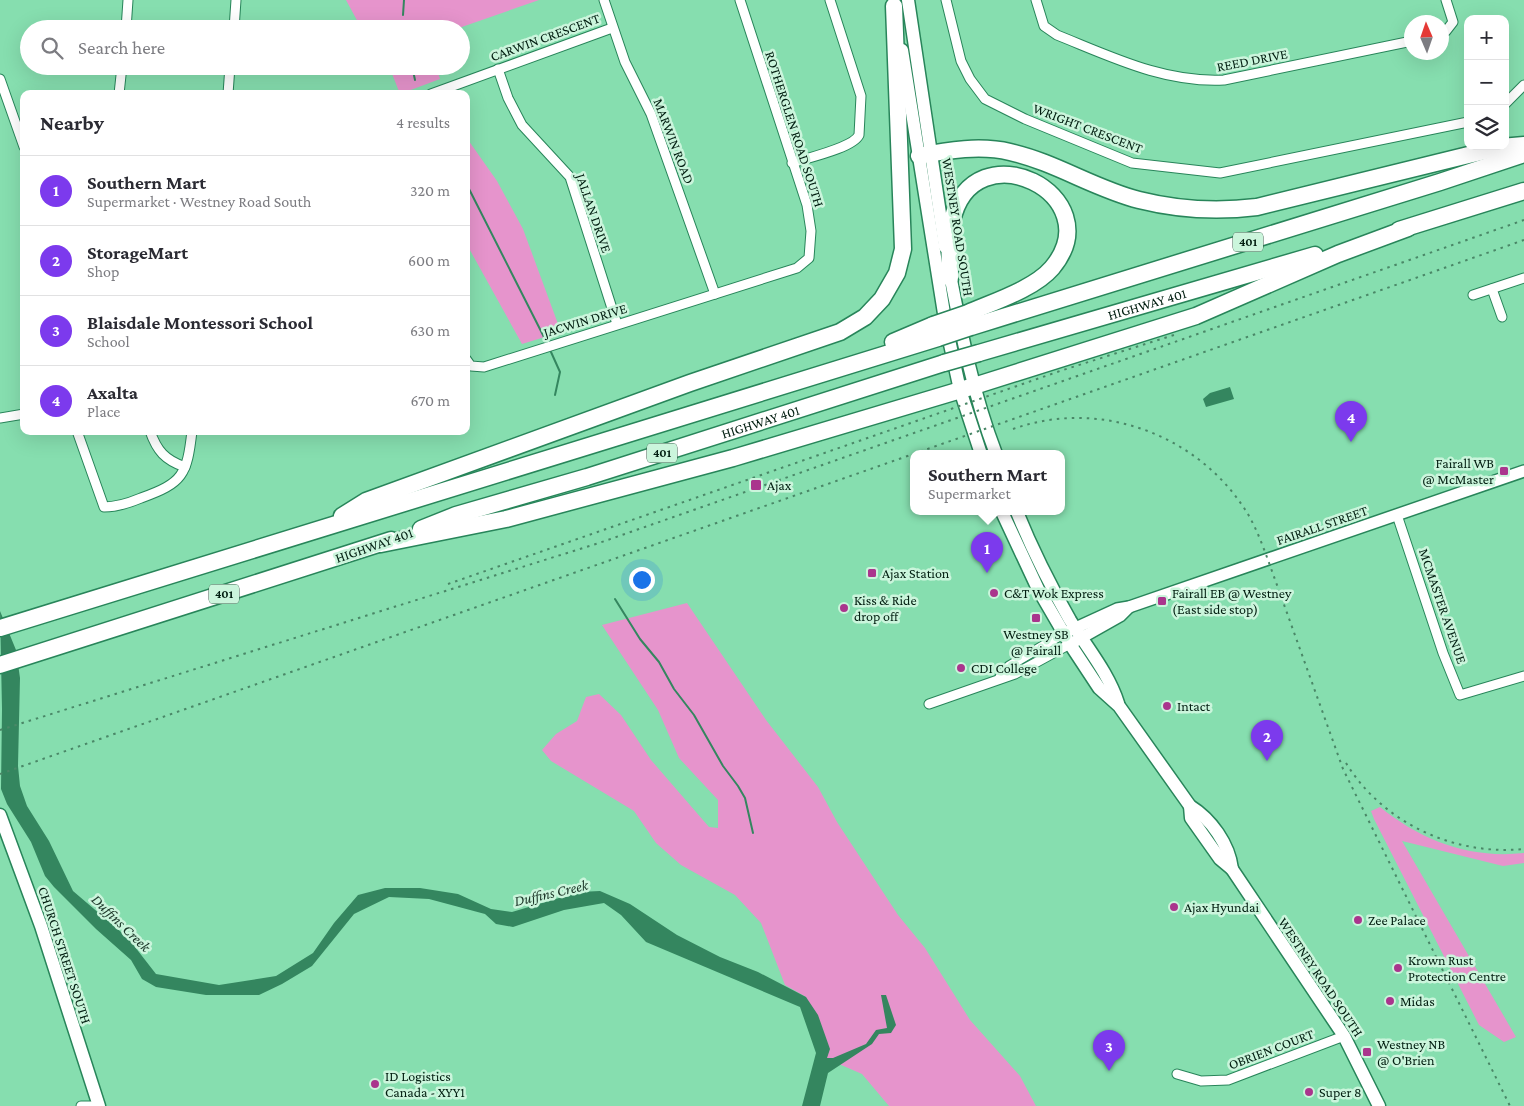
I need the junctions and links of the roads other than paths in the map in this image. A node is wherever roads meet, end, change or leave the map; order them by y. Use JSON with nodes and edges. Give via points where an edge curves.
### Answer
{"nodes":[{"id":1,"x":128,"y":0,"type":"edge"},
{"id":2,"x":236,"y":0,"type":"edge"},
{"id":3,"x":604,"y":0,"type":"edge"},
{"id":4,"x":740,"y":0,"type":"edge"},
{"id":5,"x":830,"y":0,"type":"edge"},
{"id":6,"x":946,"y":0,"type":"edge"},
{"id":7,"x":1036,"y":0,"type":"edge"},
{"id":8,"x":1446,"y":0,"type":"edge"},
{"id":9,"x":899,"y":2,"type":"edge"},
{"id":10,"x":127,"y":20,"type":"edge"},
{"id":11,"x":235,"y":20,"type":"edge"},
{"id":12,"x":1449,"y":27,"type":"edge"},
{"id":13,"x":612,"y":28,"type":"junction"},
{"id":14,"x":1404,"y":43,"type":"edge"},
{"id":15,"x":498,"y":69,"type":"junction"},
{"id":16,"x":121,"y":75,"type":"edge"},
{"id":17,"x":229,"y":75,"type":"edge"},
{"id":18,"x":0,"y":79,"type":"edge"},
{"id":19,"x":1524,"y":84,"type":"edge"},
{"id":20,"x":120,"y":90,"type":"edge"},
{"id":21,"x":228,"y":90,"type":"edge"},
{"id":22,"x":442,"y":90,"type":"edge"},
{"id":23,"x":1509,"y":100,"type":"edge"},
{"id":24,"x":1464,"y":123,"type":"edge"},
{"id":25,"x":20,"y":136,"type":"edge"},
{"id":26,"x":1524,"y":145,"type":"edge"},
{"id":27,"x":1524,"y":154,"type":"edge"},
{"id":28,"x":925,"y":155,"type":"junction"},
{"id":29,"x":792,"y":163,"type":"junction"},
{"id":30,"x":1524,"y":191,"type":"edge"},
{"id":31,"x":1408,"y":228,"type":"junction"},
{"id":32,"x":950,"y":278,"type":"junction"},
{"id":33,"x":1524,"y":278,"type":"edge"},
{"id":34,"x":1492,"y":289,"type":"junction"},
{"id":35,"x":715,"y":294,"type":"junction"},
{"id":36,"x":1473,"y":295,"type":"dead end"},
{"id":37,"x":1502,"y":316,"type":"dead end"},
{"id":38,"x":970,"y":320,"type":"junction"},
{"id":39,"x":617,"y":324,"type":"junction"},
{"id":40,"x":470,"y":365,"type":"edge"},
{"id":41,"x":967,"y":388,"type":"junction"},
{"id":42,"x":20,"y":415,"type":"edge"},
{"id":43,"x":0,"y":418,"type":"edge"},
{"id":44,"x":78,"y":435,"type":"edge"},
{"id":45,"x":152,"y":435,"type":"edge"},
{"id":46,"x":191,"y":435,"type":"edge"},
{"id":47,"x":980,"y":450,"type":"edge"},
{"id":48,"x":994,"y":450,"type":"edge"},
{"id":49,"x":185,"y":467,"type":"junction"},
{"id":50,"x":1524,"y":471,"type":"edge"},
{"id":51,"x":1003,"y":515,"type":"edge"},
{"id":52,"x":1018,"y":515,"type":"edge"},
{"id":53,"x":1397,"y":515,"type":"junction"},
{"id":54,"x":322,"y":528,"type":"junction"},
{"id":55,"x":381,"y":544,"type":"junction"},
{"id":56,"x":0,"y":628,"type":"edge"},
{"id":57,"x":1072,"y":636,"type":"junction"},
{"id":58,"x":0,"y":665,"type":"edge"},
{"id":59,"x":1524,"y":676,"type":"edge"},
{"id":60,"x":929,"y":704,"type":"dead end"},
{"id":61,"x":0,"y":815,"type":"edge"},
{"id":62,"x":1344,"y":1036,"type":"junction"},
{"id":63,"x":1176,"y":1074,"type":"dead end"},
{"id":64,"x":81,"y":1106,"type":"edge"},
{"id":65,"x":98,"y":1106,"type":"edge"},
{"id":66,"x":1379,"y":1106,"type":"edge"}],
"edges":[{"from":1,"to":10,"type":"street"},
{"from":2,"to":11,"type":"street"},
{"from":3,"to":13,"type":"street","name":"MARWIN ROAD"},
{"from":4,"to":29,"type":"street","name":"ROTHERGLEN ROAD SOUTH"},
{"from":5,"to":29,"type":"street","via":[[861,96],[860,135],[842,147]]},
{"from":6,"to":24,"type":"street","name":"WRIGHT CRESCENT","via":[[961,61],[985,99],[1025,119],[1132,162],[1220,174]]},
{"from":7,"to":14,"type":"street","name":"REED DRIVE","via":[[1044,26],[1057,35],[1145,71],[1203,81],[1233,79]]},
{"from":8,"to":12,"type":"street","via":[[1453,22]]},
{"from":9,"to":28,"type":"main road","name":"WESTNEY ROAD SOUTH"},
{"from":9,"to":54,"type":"highway","via":[[903,249],[897,273],[882,299],[865,317],[840,332],[366,501]]},
{"from":13,"to":15,"type":"street","name":"CARWIN CRESCENT"},
{"from":13,"to":35,"type":"street","name":"MARWIN ROAD","via":[[651,114]]},
{"from":15,"to":22,"type":"street","name":"CARWIN CRESCENT"},
{"from":15,"to":39,"type":"street","name":"JALLAN DRIVE","via":[[522,125],[570,177]]},
{"from":16,"to":20,"type":"street"},
{"from":17,"to":21,"type":"street"},
{"from":18,"to":25,"type":"street"},
{"from":19,"to":23,"type":"street"},
{"from":26,"to":28,"type":"highway","via":[[1501,147],[1275,203],[1228,211],[1181,209],[1138,200],[1012,152],[971,149]]},
{"from":27,"to":38,"type":"highway","name":"HIGHWAY 401","number":"401","via":[[1430,185]]},
{"from":28,"to":32,"type":"main road","name":"WESTNEY ROAD SOUTH"},
{"from":28,"to":41,"type":"main road","name":"WESTNEY ROAD SOUTH","via":[[942,306]]},
{"from":29,"to":35,"type":"street","name":"ROTHERGLEN ROAD SOUTH","via":[[811,231],[808,258],[797,268]]},
{"from":30,"to":31,"type":"highway","name":"HIGHWAY 401","number":"401"},
{"from":31,"to":41,"type":"highway","via":[[1338,254],[1196,316]]},
{"from":31,"to":55,"type":"highway","name":"HIGHWAY 401","number":"401","bridge":true,"via":[[944,363],[588,477],[456,515]]},
{"from":32,"to":38,"type":"highway","via":[[952,221],[957,207],[974,186],[986,178],[1016,174],[1032,179],[1055,198],[1066,223],[1066,232],[1064,246],[1051,269],[1036,282]]},
{"from":32,"to":41,"type":"main road","name":"WESTNEY ROAD SOUTH"},
{"from":33,"to":34,"type":"street"},
{"from":34,"to":36,"type":"street"},
{"from":34,"to":37,"type":"street"},
{"from":35,"to":39,"type":"street","name":"JACWIN DRIVE"},
{"from":38,"to":54,"type":"highway","name":"HIGHWAY 401","number":"401","bridge":true,"via":[[868,358]]},
{"from":39,"to":40,"type":"street","name":"JACWIN DRIVE","via":[[484,367]]},
{"from":41,"to":47,"type":"main road","name":"WESTNEY ROAD SOUTH"},
{"from":41,"to":48,"type":"main road","name":"WESTNEY ROAD SOUTH"},
{"from":41,"to":55,"type":"highway","via":[[733,458],[506,519]]},
{"from":42,"to":43,"type":"street"},
{"from":44,"to":49,"type":"street","via":[[104,507],[116,507],[168,489],[180,479]]},
{"from":45,"to":49,"type":"street","via":[[160,453]]},
{"from":46,"to":49,"type":"street"},
{"from":50,"to":53,"type":"street","name":"FAIRALL STREET"},
{"from":51,"to":57,"type":"main road","name":"WESTNEY ROAD SOUTH","via":[[1038,589]]},
{"from":52,"to":57,"type":"main road","name":"WESTNEY ROAD SOUTH"},
{"from":53,"to":57,"type":"street","name":"FAIRALL STREET","via":[[1129,607],[1120,616]]},
{"from":53,"to":59,"type":"street","name":"MCMASTER AVENUE","via":[[1460,695]]},
{"from":54,"to":56,"type":"highway","name":"HIGHWAY 401","number":"401"},
{"from":55,"to":58,"type":"highway","name":"HIGHWAY 401","number":"401"},
{"from":57,"to":60,"type":"street","via":[[1009,666],[1000,678]]},
{"from":57,"to":62,"type":"main road","name":"WESTNEY ROAD SOUTH","via":[[1111,682],[1119,706],[1190,806],[1202,813],[1225,845],[1230,853],[1232,869]]},
{"from":61,"to":65,"type":"main road","name":"CHURCH STREET SOUTH","via":[[41,926]]},
{"from":62,"to":63,"type":"street","name":"OBRIEN COURT","via":[[1228,1080],[1201,1081]]},
{"from":62,"to":66,"type":"main road","name":"WESTNEY ROAD SOUTH"},
{"from":64,"to":65,"type":"street"}]}
